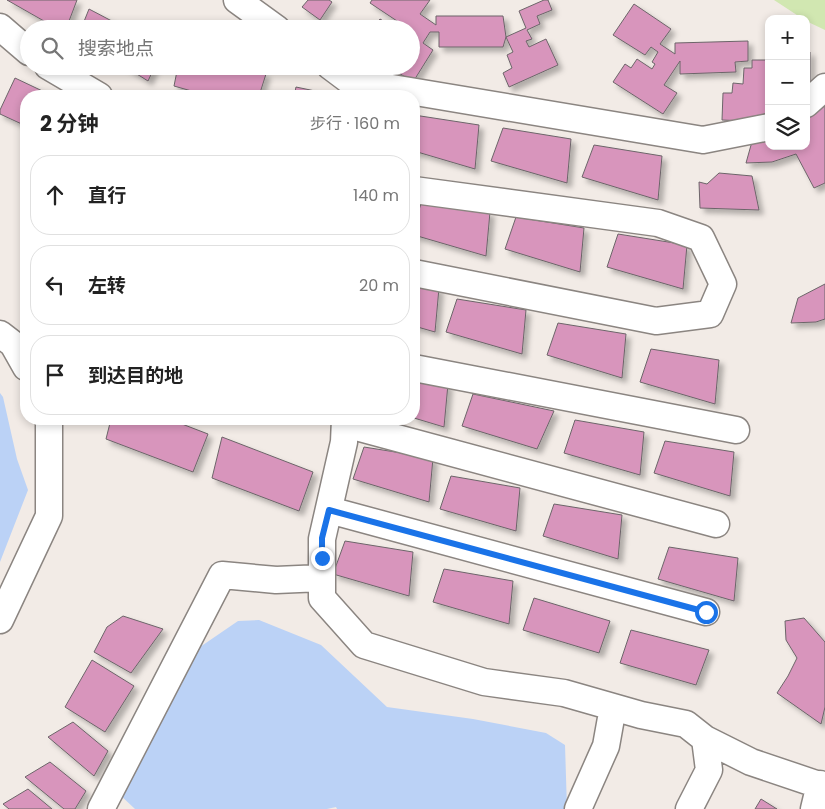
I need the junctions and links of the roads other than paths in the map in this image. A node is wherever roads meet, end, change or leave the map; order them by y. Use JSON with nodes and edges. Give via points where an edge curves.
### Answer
{"nodes":[{"id":1,"x":237,"y":0,"type":"edge"},
{"id":2,"x":265,"y":20,"type":"edge"},
{"id":3,"x":0,"y":28,"type":"edge"},
{"id":4,"x":20,"y":45,"type":"edge"},
{"id":5,"x":63,"y":75,"type":"edge"},
{"id":6,"x":343,"y":75,"type":"edge"},
{"id":7,"x":825,"y":87,"type":"edge"},
{"id":8,"x":89,"y":90,"type":"edge"},
{"id":9,"x":409,"y":90,"type":"edge"},
{"id":10,"x":420,"y":92,"type":"edge"},
{"id":11,"x":810,"y":100,"type":"edge"},
{"id":12,"x":765,"y":128,"type":"edge"},
{"id":13,"x":420,"y":191,"type":"edge"},
{"id":14,"x":420,"y":274,"type":"edge"},
{"id":15,"x":0,"y":334,"type":"edge"},
{"id":16,"x":20,"y":356,"type":"edge"},
{"id":17,"x":420,"y":369,"type":"edge"},
{"id":18,"x":49,"y":425,"type":"edge"},
{"id":19,"x":345,"y":425,"type":"edge"},
{"id":20,"x":359,"y":425,"type":"edge"},
{"id":21,"x":736,"y":430,"type":"dead end"},
{"id":22,"x":329,"y":510,"type":"junction"},
{"id":23,"x":716,"y":524,"type":"dead end"},
{"id":24,"x":322,"y":578,"type":"junction"},
{"id":25,"x":706,"y":612,"type":"dead end"},
{"id":26,"x":0,"y":620,"type":"edge"},
{"id":27,"x":613,"y":707,"type":"junction"},
{"id":28,"x":705,"y":739,"type":"junction"},
{"id":29,"x":823,"y":786,"type":"edge"},
{"id":30,"x":101,"y":809,"type":"edge"},
{"id":31,"x":578,"y":809,"type":"edge"},
{"id":32,"x":689,"y":809,"type":"edge"},
{"id":33,"x":814,"y":809,"type":"edge"}],
"edges":[{"from":1,"to":2,"type":"street"},
{"from":3,"to":4,"type":"street"},
{"from":5,"to":8,"type":"street"},
{"from":6,"to":9,"type":"street","via":[[350,80]]},
{"from":7,"to":11,"type":"street"},
{"from":10,"to":12,"type":"street","via":[[703,140]]},
{"from":13,"to":14,"type":"street","via":[[658,223],[701,238],[723,284],[710,314],[656,321]]},
{"from":15,"to":16,"type":"street","via":[[13,344]]},
{"from":17,"to":21,"type":"street"},
{"from":18,"to":26,"type":"street","via":[[49,516]]},
{"from":19,"to":22,"type":"street"},
{"from":20,"to":23,"type":"street"},
{"from":22,"to":24,"type":"street","via":[[322,538]]},
{"from":22,"to":25,"type":"street"},
{"from":24,"to":27,"type":"street","via":[[322,598],[364,645],[484,682],[564,693]]},
{"from":24,"to":30,"type":"street","via":[[276,580],[222,575]]},
{"from":27,"to":28,"type":"street","via":[[686,724]]},
{"from":27,"to":31,"type":"street","via":[[606,746]]},
{"from":28,"to":29,"type":"street","via":[[751,762]]},
{"from":28,"to":32,"type":"street","via":[[709,770]]},
{"from":29,"to":33,"type":"street"}]}
